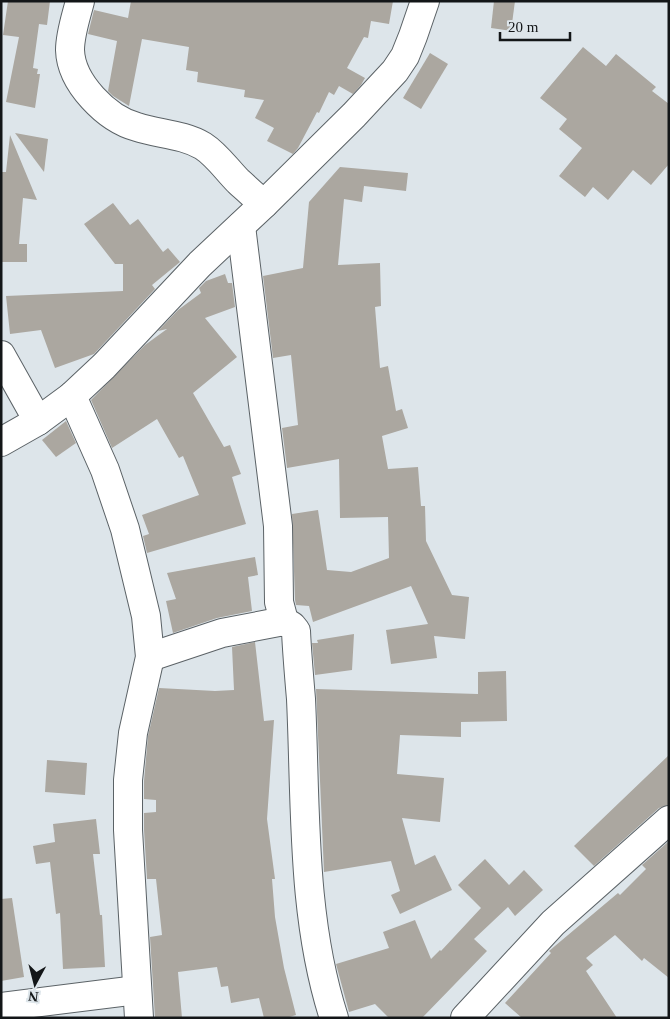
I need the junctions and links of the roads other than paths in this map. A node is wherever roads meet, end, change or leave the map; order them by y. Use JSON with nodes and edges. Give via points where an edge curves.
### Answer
{"nodes":[{"id":1,"x":80,"y":1,"type":"edge"},
{"id":2,"x":425,"y":1,"type":"edge"},
{"id":3,"x":264,"y":204,"type":"junction"},
{"id":4,"x":241,"y":226,"type":"junction"},
{"id":5,"x":1,"y":355,"type":"edge"},
{"id":6,"x":72,"y":396,"type":"junction"},
{"id":7,"x":38,"y":421,"type":"junction"},
{"id":8,"x":1,"y":442,"type":"edge"},
{"id":9,"x":284,"y":621,"type":"junction"},
{"id":10,"x":150,"y":657,"type":"junction"},
{"id":11,"x":669,"y":820,"type":"edge"},
{"id":12,"x":137,"y":990,"type":"junction"},
{"id":13,"x":1,"y":1006,"type":"edge"},
{"id":14,"x":139,"y":1018,"type":"edge"},
{"id":15,"x":334,"y":1018,"type":"edge"},
{"id":16,"x":465,"y":1018,"type":"edge"}],
"edges":[{"from":1,"to":3,"type":"street","via":[[70,51],[76,75],[90,95],[107,112],[133,126],[180,136],[203,146]]},
{"from":2,"to":3,"type":"street","via":[[405,56],[395,71]]},
{"from":3,"to":4,"type":"street"},
{"from":4,"to":6,"type":"street"},
{"from":4,"to":9,"type":"street","via":[[278,526],[279,602]]},
{"from":5,"to":7,"type":"street"},
{"from":6,"to":7,"type":"street"},
{"from":6,"to":10,"type":"street","via":[[105,470],[125,529],[146,616]]},
{"from":7,"to":8,"type":"street"},
{"from":9,"to":10,"type":"street","via":[[222,633]]},
{"from":9,"to":15,"type":"street","via":[[296,631],[311,903],[324,988]]},
{"from":10,"to":12,"type":"street","via":[[133,733],[128,780]]},
{"from":11,"to":16,"type":"street","via":[[553,923]]},
{"from":12,"to":13,"type":"street"},
{"from":12,"to":14,"type":"street"}]}
